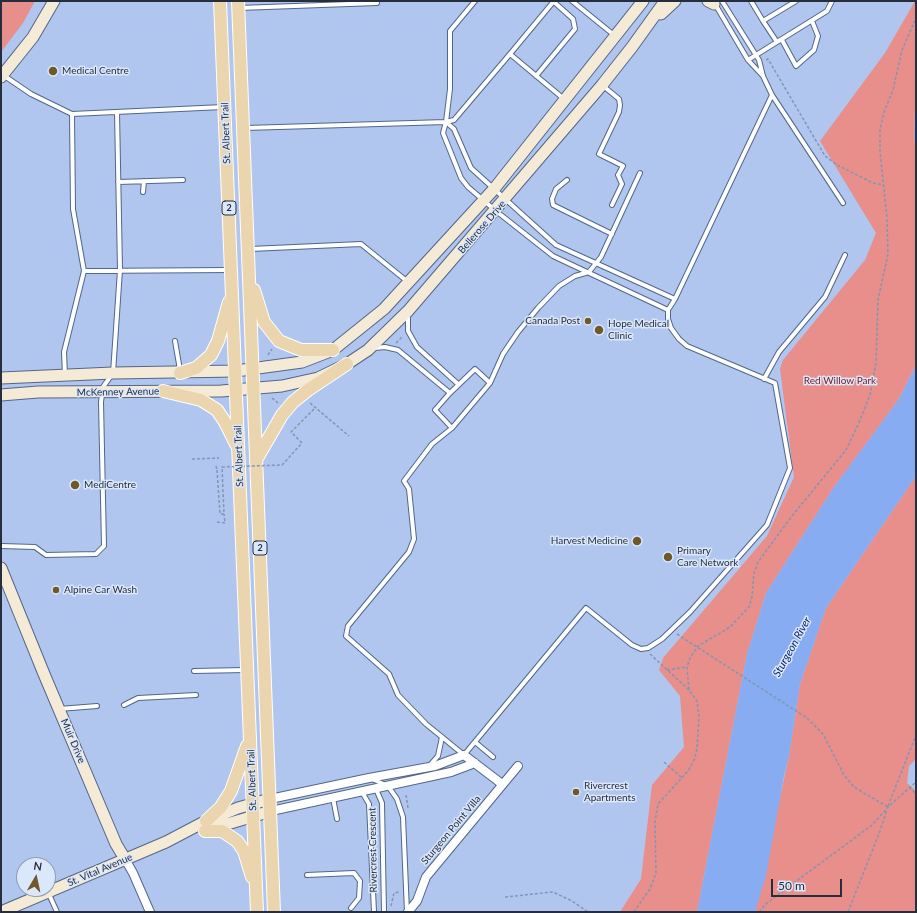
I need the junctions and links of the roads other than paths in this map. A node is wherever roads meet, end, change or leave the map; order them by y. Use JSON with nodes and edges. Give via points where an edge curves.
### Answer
{"nodes":[{"id":1,"x":54,"y":1,"type":"edge"},
{"id":2,"x":220,"y":1,"type":"edge"},
{"id":3,"x":377,"y":1,"type":"edge"},
{"id":4,"x":475,"y":1,"type":"edge"},
{"id":5,"x":572,"y":1,"type":"edge"},
{"id":6,"x":643,"y":1,"type":"edge"},
{"id":7,"x":665,"y":1,"type":"edge"},
{"id":8,"x":675,"y":1,"type":"edge"},
{"id":9,"x":751,"y":1,"type":"edge"},
{"id":10,"x":796,"y":1,"type":"edge"},
{"id":11,"x":832,"y":1,"type":"edge"},
{"id":12,"x":554,"y":2,"type":"edge"},
{"id":13,"x":714,"y":2,"type":"edge"},
{"id":14,"x":238,"y":4,"type":"edge"},
{"id":15,"x":763,"y":20,"type":"junction"},
{"id":16,"x":812,"y":21,"type":"junction"},
{"id":17,"x":648,"y":26,"type":"junction"},
{"id":18,"x":616,"y":37,"type":"junction"},
{"id":19,"x":782,"y":40,"type":"junction"},
{"id":20,"x":777,"y":42,"type":"junction"},
{"id":21,"x":510,"y":54,"type":"junction"},
{"id":22,"x":756,"y":55,"type":"junction"},
{"id":23,"x":748,"y":60,"type":"junction"},
{"id":24,"x":2,"y":76,"type":"edge"},
{"id":25,"x":536,"y":76,"type":"junction"},
{"id":26,"x":763,"y":76,"type":"junction"},
{"id":27,"x":602,"y":85,"type":"junction"},
{"id":28,"x":772,"y":95,"type":"junction"},
{"id":29,"x":566,"y":101,"type":"junction"},
{"id":30,"x":225,"y":107,"type":"junction"},
{"id":31,"x":118,"y":112,"type":"junction"},
{"id":32,"x":72,"y":114,"type":"junction"},
{"id":33,"x":446,"y":122,"type":"junction"},
{"id":34,"x":243,"y":128,"type":"junction"},
{"id":35,"x":640,"y":173,"type":"dead end"},
{"id":36,"x":183,"y":180,"type":"dead end"},
{"id":37,"x":567,"y":180,"type":"dead end"},
{"id":38,"x":144,"y":181,"type":"junction"},
{"id":39,"x":118,"y":182,"type":"junction"},
{"id":40,"x":494,"y":189,"type":"junction"},
{"id":41,"x":144,"y":192,"type":"dead end"},
{"id":42,"x":484,"y":200,"type":"junction"},
{"id":43,"x":506,"y":200,"type":"junction"},
{"id":44,"x":843,"y":203,"type":"dead end"},
{"id":45,"x":612,"y":205,"type":"dead end"},
{"id":46,"x":496,"y":211,"type":"junction"},
{"id":47,"x":612,"y":234,"type":"junction"},
{"id":48,"x":248,"y":249,"type":"junction"},
{"id":49,"x":845,"y":255,"type":"dead end"},
{"id":50,"x":596,"y":262,"type":"junction"},
{"id":51,"x":84,"y":270,"type":"junction"},
{"id":52,"x":120,"y":270,"type":"junction"},
{"id":53,"x":231,"y":270,"type":"junction"},
{"id":54,"x":589,"y":272,"type":"junction"},
{"id":55,"x":249,"y":276,"type":"junction"},
{"id":56,"x":409,"y":282,"type":"junction"},
{"id":57,"x":232,"y":293,"type":"junction"},
{"id":58,"x":675,"y":299,"type":"junction"},
{"id":59,"x":668,"y":310,"type":"junction"},
{"id":60,"x":408,"y":311,"type":"junction"},
{"id":61,"x":175,"y":341,"type":"dead end"},
{"id":62,"x":333,"y":350,"type":"junction"},
{"id":63,"x":368,"y":350,"type":"junction"},
{"id":64,"x":347,"y":364,"type":"junction"},
{"id":65,"x":252,"y":369,"type":"junction"},
{"id":66,"x":236,"y":371,"type":"junction"},
{"id":67,"x":180,"y":372,"type":"junction"},
{"id":68,"x":113,"y":373,"type":"junction"},
{"id":69,"x":65,"y":375,"type":"junction"},
{"id":70,"x":1,"y":378,"type":"edge"},
{"id":71,"x":764,"y":379,"type":"junction"},
{"id":72,"x":490,"y":383,"type":"junction"},
{"id":73,"x":458,"y":384,"type":"junction"},
{"id":74,"x":253,"y":388,"type":"junction"},
{"id":75,"x":236,"y":390,"type":"junction"},
{"id":76,"x":163,"y":391,"type":"junction"},
{"id":77,"x":102,"y":392,"type":"junction"},
{"id":78,"x":450,"y":393,"type":"junction"},
{"id":79,"x":1,"y":396,"type":"edge"},
{"id":80,"x":452,"y":428,"type":"junction"},
{"id":81,"x":239,"y":449,"type":"junction"},
{"id":82,"x":256,"y":460,"type":"junction"},
{"id":83,"x":1,"y":546,"type":"edge"},
{"id":84,"x":1,"y":568,"type":"edge"},
{"id":85,"x":248,"y":670,"type":"junction"},
{"id":86,"x":194,"y":671,"type":"dead end"},
{"id":87,"x":196,"y":695,"type":"dead end"},
{"id":88,"x":124,"y":705,"type":"dead end"},
{"id":89,"x":97,"y":706,"type":"dead end"},
{"id":90,"x":59,"y":709,"type":"junction"},
{"id":91,"x":250,"y":735,"type":"junction"},
{"id":92,"x":442,"y":737,"type":"junction"},
{"id":93,"x":475,"y":742,"type":"junction"},
{"id":94,"x":464,"y":755,"type":"junction"},
{"id":95,"x":493,"y":757,"type":"dead end"},
{"id":96,"x":475,"y":763,"type":"junction"},
{"id":97,"x":518,"y":766,"type":"dead end"},
{"id":98,"x":429,"y":767,"type":"junction"},
{"id":99,"x":369,"y":778,"type":"junction"},
{"id":100,"x":502,"y":784,"type":"junction"},
{"id":101,"x":388,"y":786,"type":"junction"},
{"id":102,"x":376,"y":788,"type":"junction"},
{"id":103,"x":362,"y":792,"type":"junction"},
{"id":104,"x":333,"y":798,"type":"junction"},
{"id":105,"x":270,"y":805,"type":"junction"},
{"id":106,"x":253,"y":809,"type":"junction"},
{"id":107,"x":337,"y":819,"type":"dead end"},
{"id":108,"x":205,"y":826,"type":"junction"},
{"id":109,"x":125,"y":859,"type":"junction"},
{"id":110,"x":307,"y":875,"type":"dead end"},
{"id":111,"x":256,"y":888,"type":"junction"},
{"id":112,"x":56,"y":889,"type":"edge"},
{"id":113,"x":36,"y":897,"type":"edge"},
{"id":114,"x":50,"y":897,"type":"edge"},
{"id":115,"x":351,"y":908,"type":"dead end"},
{"id":116,"x":1,"y":912,"type":"edge"},
{"id":117,"x":57,"y":912,"type":"edge"},
{"id":118,"x":150,"y":912,"type":"edge"},
{"id":119,"x":257,"y":912,"type":"edge"},
{"id":120,"x":274,"y":912,"type":"edge"},
{"id":121,"x":374,"y":912,"type":"edge"},
{"id":122,"x":384,"y":912,"type":"edge"},
{"id":123,"x":407,"y":912,"type":"edge"}],
"edges":[{"from":1,"to":24,"type":"main road","via":[[33,37]]},
{"from":2,"to":30,"type":"main road","name":"St. Albert Trail","number":"2"},
{"from":3,"to":14,"type":"lane"},
{"from":4,"to":33,"type":"lane","via":[[450,31],[450,89]]},
{"from":5,"to":18,"type":"lane"},
{"from":6,"to":18,"type":"main road","name":"Bellerose Drive"},
{"from":7,"to":17,"type":"main road","name":"Bellerose Drive"},
{"from":8,"to":17,"type":"main road"},
{"from":9,"to":15,"type":"lane"},
{"from":10,"to":15,"type":"lane"},
{"from":11,"to":16,"type":"lane","via":[[827,11]]},
{"from":12,"to":21,"type":"lane"},
{"from":12,"to":25,"type":"lane","via":[[574,19],[575,28]]},
{"from":13,"to":22,"type":"lane"},
{"from":13,"to":23,"type":"lane"},
{"from":14,"to":34,"type":"main road","name":"St. Albert Trail","number":"2"},
{"from":15,"to":20,"type":"lane"},
{"from":16,"to":19,"type":"lane"},
{"from":16,"to":19,"type":"lane","via":[[818,36],[814,50],[796,66]]},
{"from":17,"to":27,"type":"main road","name":"Bellerose Drive"},
{"from":18,"to":29,"type":"main road","name":"Bellerose Drive"},
{"from":19,"to":20,"type":"lane"},
{"from":20,"to":22,"type":"lane"},
{"from":21,"to":25,"type":"lane"},
{"from":21,"to":33,"type":"lane","via":[[454,120]]},
{"from":22,"to":23,"type":"lane"},
{"from":22,"to":26,"type":"lane"},
{"from":23,"to":26,"type":"lane"},
{"from":24,"to":32,"type":"lane"},
{"from":25,"to":29,"type":"lane"},
{"from":26,"to":28,"type":"lane"},
{"from":27,"to":43,"type":"main road","name":"Bellerose Drive"},
{"from":27,"to":45,"type":"lane","via":[[619,99],[620,105],[599,154],[623,166],[618,175],[622,184]]},
{"from":28,"to":44,"type":"lane"},
{"from":28,"to":58,"type":"lane"},
{"from":29,"to":40,"type":"main road","name":"Bellerose Drive"},
{"from":30,"to":31,"type":"lane"},
{"from":30,"to":53,"type":"main road","name":"St. Albert Trail","number":"2"},
{"from":31,"to":32,"type":"lane"},
{"from":31,"to":39,"type":"lane"},
{"from":32,"to":51,"type":"lane","via":[[73,209]]},
{"from":33,"to":34,"type":"lane"},
{"from":33,"to":40,"type":"lane","via":[[454,129],[471,168]]},
{"from":33,"to":42,"type":"lane","via":[[443,133],[461,178]]},
{"from":34,"to":48,"type":"main road","name":"St. Albert Trail","number":"2"},
{"from":35,"to":47,"type":"lane"},
{"from":36,"to":38,"type":"lane"},
{"from":37,"to":47,"type":"lane","via":[[556,189],[552,198],[553,205]]},
{"from":38,"to":39,"type":"lane"},
{"from":38,"to":41,"type":"lane"},
{"from":39,"to":52,"type":"lane"},
{"from":40,"to":42,"type":"main road","name":"Bellerose Drive"},
{"from":40,"to":43,"type":"lane"},
{"from":42,"to":46,"type":"lane"},
{"from":42,"to":56,"type":"main road","name":"Bellerose Drive"},
{"from":43,"to":46,"type":"main road","name":"Bellerose Drive"},
{"from":43,"to":50,"type":"lane","via":[[556,245]]},
{"from":46,"to":54,"type":"lane","via":[[553,256]]},
{"from":46,"to":60,"type":"main road","name":"Bellerose Drive"},
{"from":47,"to":50,"type":"lane"},
{"from":48,"to":55,"type":"main road","name":"St. Albert Trail","number":"2"},
{"from":48,"to":56,"type":"lane","via":[[361,244]]},
{"from":49,"to":71,"type":"lane","via":[[825,297],[779,352]]},
{"from":50,"to":54,"type":"lane"},
{"from":50,"to":58,"type":"lane"},
{"from":51,"to":52,"type":"lane"},
{"from":51,"to":69,"type":"lane","via":[[64,352]]},
{"from":52,"to":53,"type":"lane"},
{"from":52,"to":68,"type":"lane"},
{"from":53,"to":57,"type":"main road","name":"St. Albert Trail","number":"2"},
{"from":54,"to":59,"type":"lane"},
{"from":54,"to":72,"type":"lane","via":[[575,276],[559,286],[538,308],[507,348]]},
{"from":55,"to":62,"type":"main road","via":[[264,322],[279,341],[301,350]]},
{"from":55,"to":65,"type":"main road","name":"St. Albert Trail","number":"2"},
{"from":56,"to":62,"type":"main road","name":"Bellerose Drive","via":[[384,309]]},
{"from":57,"to":66,"type":"main road","name":"St. Albert Trail","number":"2"},
{"from":57,"to":67,"type":"main road","via":[[218,341],[211,355],[196,368]]},
{"from":58,"to":59,"type":"lane"},
{"from":59,"to":71,"type":"lane","via":[[671,328],[687,346]]},
{"from":60,"to":63,"type":"main road","name":"Bellerose Drive"},
{"from":60,"to":73,"type":"lane","via":[[410,337],[417,347]]},
{"from":61,"to":67,"type":"lane"},
{"from":62,"to":65,"type":"main road","name":"Bellerose Drive","via":[[302,362]]},
{"from":63,"to":64,"type":"main road","name":"Bellerose Drive"},
{"from":63,"to":78,"type":"lane","via":[[384,347],[398,350]]},
{"from":64,"to":74,"type":"main road","name":"Bellerose Drive","via":[[318,378],[282,386]]},
{"from":64,"to":82,"type":"main road","via":[[293,402],[282,415]]},
{"from":65,"to":66,"type":"main road","name":"Bellerose Drive"},
{"from":65,"to":74,"type":"main road","name":"St. Albert Trail","number":"2"},
{"from":66,"to":67,"type":"main road","name":"McKenney Avenue"},
{"from":66,"to":75,"type":"main road","name":"St. Albert Trail","number":"2"},
{"from":67,"to":68,"type":"main road","name":"McKenney Avenue"},
{"from":68,"to":69,"type":"main road","name":"McKenney Avenue"},
{"from":68,"to":77,"type":"lane"},
{"from":69,"to":70,"type":"main road","name":"McKenney Avenue"},
{"from":71,"to":93,"type":"lane","via":[[775,383],[790,468],[767,525],[672,629],[648,648],[641,649],[632,645],[586,608]]},
{"from":72,"to":73,"type":"lane","via":[[475,369]]},
{"from":72,"to":80,"type":"lane"},
{"from":73,"to":78,"type":"lane"},
{"from":74,"to":75,"type":"main road","name":"McKenney Avenue"},
{"from":74,"to":82,"type":"main road","name":"St. Albert Trail","number":"2"},
{"from":75,"to":76,"type":"main road","name":"McKenney Avenue"},
{"from":75,"to":81,"type":"main road","name":"St. Albert Trail","number":"2"},
{"from":76,"to":77,"type":"main road","name":"McKenney Avenue"},
{"from":76,"to":81,"type":"main road","via":[[201,400],[217,410]]},
{"from":77,"to":79,"type":"main road","name":"McKenney Avenue","via":[[38,392]]},
{"from":77,"to":83,"type":"lane","via":[[104,546],[96,554],[46,555],[36,547]]},
{"from":78,"to":80,"type":"lane","via":[[435,410]]},
{"from":80,"to":92,"type":"lane","via":[[432,444],[404,481],[409,489],[414,539],[409,552],[348,626],[346,636],[389,674],[398,695]]},
{"from":81,"to":85,"type":"main road","name":"St. Albert Trail","number":"2"},
{"from":82,"to":105,"type":"main road","name":"St. Albert Trail","number":"2"},
{"from":84,"to":90,"type":"main road","name":"Muir Drive"},
{"from":85,"to":86,"type":"lane"},
{"from":85,"to":91,"type":"main road","name":"St. Albert Trail","number":"2"},
{"from":87,"to":88,"type":"lane","via":[[138,698]]},
{"from":89,"to":90,"type":"lane"},
{"from":90,"to":109,"type":"main road","name":"Muir Drive","via":[[116,844]]},
{"from":91,"to":106,"type":"main road","name":"St. Albert Trail","number":"2"},
{"from":91,"to":108,"type":"main road","via":[[231,792]]},
{"from":92,"to":94,"type":"lane"},
{"from":92,"to":98,"type":"lane","via":[[438,756]]},
{"from":93,"to":94,"type":"lane"},
{"from":93,"to":95,"type":"lane"},
{"from":94,"to":96,"type":"street"},
{"from":94,"to":98,"type":"street"},
{"from":96,"to":100,"type":"street"},
{"from":96,"to":101,"type":"street","via":[[451,772]]},
{"from":97,"to":100,"type":"street","name":"Sturgeon Point Villa"},
{"from":98,"to":99,"type":"street"},
{"from":99,"to":101,"type":"lane"},
{"from":99,"to":102,"type":"street","name":"Rivercrest Crescent"},
{"from":99,"to":105,"type":"street"},
{"from":100,"to":123,"type":"street","name":"Sturgeon Point Villa","via":[[426,877],[417,901]]},
{"from":101,"to":102,"type":"street"},
{"from":101,"to":123,"type":"lane","via":[[397,799],[403,817]]},
{"from":102,"to":103,"type":"street"},
{"from":102,"to":122,"type":"lane","name":"Rivercrest Crescent","via":[[382,802]]},
{"from":103,"to":104,"type":"street"},
{"from":103,"to":121,"type":"lane","name":"Rivercrest Crescent","via":[[370,804]]},
{"from":104,"to":105,"type":"street"},
{"from":104,"to":107,"type":"lane"},
{"from":105,"to":106,"type":"main road","name":"St. Vital Avenue"},
{"from":105,"to":120,"type":"main road","name":"St. Albert Trail","number":"2"},
{"from":106,"to":108,"type":"main road","name":"St. Vital Avenue"},
{"from":106,"to":111,"type":"main road","name":"St. Albert Trail","number":"2"},
{"from":108,"to":109,"type":"main road","name":"St. Vital Avenue"},
{"from":108,"to":111,"type":"main road","via":[[222,831],[237,841],[244,851]]},
{"from":109,"to":112,"type":"main road","name":"St. Vital Avenue"},
{"from":109,"to":118,"type":"street","name":"Muir Drive"},
{"from":110,"to":115,"type":"lane","via":[[354,873],[360,881],[359,898]]},
{"from":111,"to":119,"type":"main road","name":"St. Albert Trail","number":"2"},
{"from":113,"to":116,"type":"main road","name":"St. Vital Avenue"},
{"from":114,"to":117,"type":"lane"}]}
